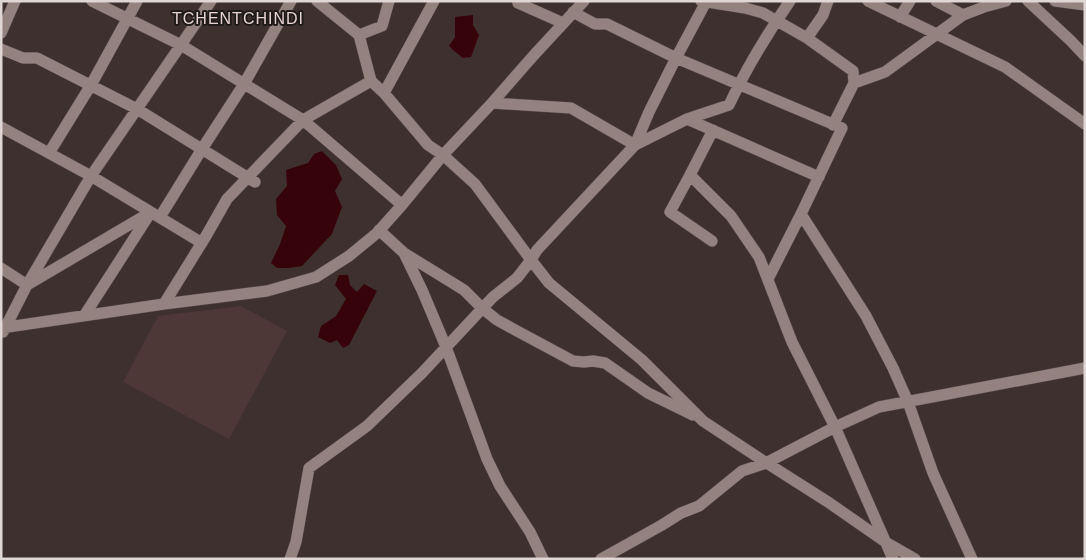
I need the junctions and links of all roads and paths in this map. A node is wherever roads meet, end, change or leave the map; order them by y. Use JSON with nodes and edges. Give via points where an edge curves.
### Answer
{"nodes":[{"id":1,"x":16,"y":1,"type":"edge"},
{"id":2,"x":92,"y":1,"type":"edge"},
{"id":3,"x":137,"y":1,"type":"edge"},
{"id":4,"x":211,"y":1,"type":"edge"},
{"id":5,"x":291,"y":1,"type":"edge"},
{"id":6,"x":316,"y":1,"type":"edge"},
{"id":7,"x":389,"y":1,"type":"edge"},
{"id":8,"x":434,"y":1,"type":"edge"},
{"id":9,"x":584,"y":1,"type":"edge"},
{"id":10,"x":790,"y":1,"type":"edge"},
{"id":11,"x":828,"y":1,"type":"edge"},
{"id":12,"x":868,"y":1,"type":"edge"},
{"id":13,"x":910,"y":1,"type":"edge"},
{"id":14,"x":936,"y":1,"type":"edge"},
{"id":15,"x":1006,"y":1,"type":"edge"},
{"id":16,"x":1028,"y":1,"type":"edge"},
{"id":17,"x":1055,"y":1,"type":"edge"},
{"id":18,"x":517,"y":2,"type":"edge"},
{"id":19,"x":703,"y":2,"type":"edge"},
{"id":20,"x":988,"y":4,"type":"edge"},
{"id":21,"x":746,"y":5,"type":"edge"},
{"id":22,"x":1085,"y":6,"type":"edge"},
{"id":23,"x":573,"y":12,"type":"junction"},
{"id":24,"x":963,"y":15,"type":"junction"},
{"id":25,"x":900,"y":17,"type":"junction"},
{"id":26,"x":128,"y":18,"type":"junction"},
{"id":27,"x":776,"y":20,"type":"junction"},
{"id":28,"x":563,"y":23,"type":"junction"},
{"id":29,"x":1,"y":33,"type":"edge"},
{"id":30,"x":359,"y":35,"type":"junction"},
{"id":31,"x":937,"y":35,"type":"junction"},
{"id":32,"x":807,"y":38,"type":"junction"},
{"id":33,"x":181,"y":45,"type":"junction"},
{"id":34,"x":1,"y":49,"type":"edge"},
{"id":35,"x":1085,"y":56,"type":"edge"},
{"id":36,"x":676,"y":58,"type":"junction"},
{"id":37,"x":371,"y":81,"type":"junction"},
{"id":38,"x":854,"y":83,"type":"junction"},
{"id":39,"x":244,"y":84,"type":"junction"},
{"id":40,"x":90,"y":85,"type":"junction"},
{"id":41,"x":739,"y":85,"type":"junction"},
{"id":42,"x":384,"y":93,"type":"junction"},
{"id":43,"x":492,"y":103,"type":"junction"},
{"id":44,"x":137,"y":110,"type":"junction"},
{"id":45,"x":687,"y":119,"type":"junction"},
{"id":46,"x":303,"y":120,"type":"junction"},
{"id":47,"x":1085,"y":124,"type":"edge"},
{"id":48,"x":833,"y":125,"type":"junction"},
{"id":49,"x":1,"y":127,"type":"edge"},
{"id":50,"x":713,"y":130,"type":"junction"},
{"id":51,"x":635,"y":145,"type":"junction"},
{"id":52,"x":202,"y":149,"type":"junction"},
{"id":53,"x":50,"y":153,"type":"junction"},
{"id":54,"x":443,"y":155,"type":"junction"},
{"id":55,"x":690,"y":175,"type":"junction"},
{"id":56,"x":91,"y":176,"type":"junction"},
{"id":57,"x":819,"y":177,"type":"junction"},
{"id":58,"x":251,"y":179,"type":"junction"},
{"id":59,"x":402,"y":204,"type":"junction"},
{"id":60,"x":156,"y":214,"type":"junction"},
{"id":61,"x":801,"y":214,"type":"junction"},
{"id":62,"x":379,"y":230,"type":"junction"},
{"id":63,"x":712,"y":241,"type":"dead end"},
{"id":64,"x":202,"y":243,"type":"junction"},
{"id":65,"x":404,"y":253,"type":"junction"},
{"id":66,"x":531,"y":260,"type":"junction"},
{"id":67,"x":1,"y":268,"type":"edge"},
{"id":68,"x":768,"y":279,"type":"junction"},
{"id":69,"x":27,"y":285,"type":"junction"},
{"id":70,"x":164,"y":304,"type":"junction"},
{"id":71,"x":482,"y":308,"type":"junction"},
{"id":72,"x":84,"y":316,"type":"junction"},
{"id":73,"x":3,"y":330,"type":"edge"},
{"id":74,"x":446,"y":347,"type":"junction"},
{"id":75,"x":1085,"y":368,"type":"edge"},
{"id":76,"x":908,"y":402,"type":"junction"},
{"id":77,"x":703,"y":421,"type":"junction"},
{"id":78,"x":835,"y":427,"type":"junction"},
{"id":79,"x":766,"y":463,"type":"junction"},
{"id":80,"x":887,"y":543,"type":"junction"},
{"id":81,"x":290,"y":559,"type":"edge"},
{"id":82,"x":543,"y":559,"type":"edge"},
{"id":83,"x":601,"y":559,"type":"edge"},
{"id":84,"x":894,"y":559,"type":"edge"},
{"id":85,"x":916,"y":559,"type":"edge"},
{"id":86,"x":972,"y":559,"type":"edge"}],
"edges":[{"from":1,"to":29,"type":"street"},
{"from":2,"to":26,"type":"street"},
{"from":3,"to":26,"type":"street"},
{"from":4,"to":33,"type":"street"},
{"from":5,"to":39,"type":"street"},
{"from":6,"to":30,"type":"street"},
{"from":7,"to":30,"type":"street","via":[[382,26]]},
{"from":8,"to":42,"type":"street"},
{"from":9,"to":23,"type":"street"},
{"from":10,"to":27,"type":"street"},
{"from":11,"to":32,"type":"street","via":[[823,16]]},
{"from":12,"to":25,"type":"street"},
{"from":13,"to":25,"type":"street"},
{"from":14,"to":24,"type":"street"},
{"from":15,"to":20,"type":"street"},
{"from":16,"to":35,"type":"street"},
{"from":17,"to":22,"type":"street"},
{"from":18,"to":28,"type":"street"},
{"from":19,"to":21,"type":"street"},
{"from":19,"to":36,"type":"street"},
{"from":20,"to":24,"type":"street"},
{"from":21,"to":27,"type":"street"},
{"from":23,"to":28,"type":"street"},
{"from":23,"to":36,"type":"street","via":[[595,24],[607,24]]},
{"from":24,"to":31,"type":"street"},
{"from":25,"to":31,"type":"street"},
{"from":26,"to":33,"type":"street"},
{"from":26,"to":40,"type":"street"},
{"from":27,"to":32,"type":"street"},
{"from":27,"to":41,"type":"street"},
{"from":28,"to":43,"type":"street"},
{"from":30,"to":37,"type":"street"},
{"from":31,"to":38,"type":"street","via":[[885,72]]},
{"from":31,"to":47,"type":"street","via":[[1005,67]]},
{"from":32,"to":38,"type":"street","via":[[854,72]]},
{"from":33,"to":39,"type":"street"},
{"from":33,"to":44,"type":"street"},
{"from":34,"to":40,"type":"street","via":[[23,58],[37,58]]},
{"from":36,"to":41,"type":"street"},
{"from":36,"to":51,"type":"street"},
{"from":37,"to":42,"type":"street"},
{"from":37,"to":46,"type":"street"},
{"from":38,"to":48,"type":"street"},
{"from":39,"to":46,"type":"street"},
{"from":39,"to":52,"type":"street"},
{"from":40,"to":44,"type":"street"},
{"from":40,"to":53,"type":"street"},
{"from":41,"to":45,"type":"street","via":[[729,105]]},
{"from":41,"to":48,"type":"street"},
{"from":42,"to":54,"type":"street","via":[[428,145]]},
{"from":43,"to":51,"type":"street","via":[[571,108]]},
{"from":43,"to":54,"type":"street"},
{"from":44,"to":52,"type":"street"},
{"from":44,"to":56,"type":"street"},
{"from":45,"to":50,"type":"street"},
{"from":45,"to":51,"type":"street"},
{"from":46,"to":58,"type":"street"},
{"from":46,"to":59,"type":"street"},
{"from":48,"to":57,"type":"street","via":[[842,128]]},
{"from":49,"to":53,"type":"street"},
{"from":50,"to":55,"type":"street"},
{"from":50,"to":57,"type":"street"},
{"from":51,"to":66,"type":"street"},
{"from":52,"to":58,"type":"street"},
{"from":52,"to":60,"type":"street"},
{"from":53,"to":56,"type":"street"},
{"from":54,"to":59,"type":"street"},
{"from":54,"to":66,"type":"street","via":[[475,184]]},
{"from":55,"to":63,"type":"street","via":[[670,212]]},
{"from":55,"to":68,"type":"street","via":[[731,216],[759,257]]},
{"from":56,"to":60,"type":"street"},
{"from":56,"to":69,"type":"street"},
{"from":57,"to":61,"type":"street"},
{"from":58,"to":64,"type":"street","via":[[227,198]]},
{"from":59,"to":62,"type":"street"},
{"from":60,"to":64,"type":"street"},
{"from":60,"to":69,"type":"street"},
{"from":60,"to":72,"type":"street"},
{"from":61,"to":68,"type":"street"},
{"from":61,"to":76,"type":"street","via":[[866,316]]},
{"from":62,"to":65,"type":"street"},
{"from":62,"to":70,"type":"street","via":[[349,256],[316,277],[267,291]]},
{"from":64,"to":70,"type":"street"},
{"from":65,"to":71,"type":"street","via":[[464,290]]},
{"from":65,"to":74,"type":"street"},
{"from":66,"to":71,"type":"street","via":[[517,278]]},
{"from":66,"to":77,"type":"street","via":[[549,283],[642,360]]},
{"from":67,"to":69,"type":"street"},
{"from":68,"to":78,"type":"street","via":[[792,342]]},
{"from":69,"to":73,"type":"street"},
{"from":70,"to":72,"type":"street"},
{"from":71,"to":74,"type":"street"},
{"from":71,"to":77,"type":"street","via":[[497,320],[573,361],[605,363],[648,393]]},
{"from":72,"to":73,"type":"street"},
{"from":74,"to":81,"type":"street","via":[[367,426],[309,468]]},
{"from":74,"to":82,"type":"street","via":[[486,459]]},
{"from":75,"to":76,"type":"street"},
{"from":76,"to":78,"type":"street","via":[[879,407]]},
{"from":76,"to":86,"type":"street","via":[[933,473]]},
{"from":77,"to":79,"type":"street"},
{"from":78,"to":79,"type":"street"},
{"from":78,"to":80,"type":"street"},
{"from":79,"to":80,"type":"street"},
{"from":79,"to":83,"type":"street","via":[[742,471],[699,506]]},
{"from":80,"to":84,"type":"street"},
{"from":80,"to":85,"type":"street"}]}
